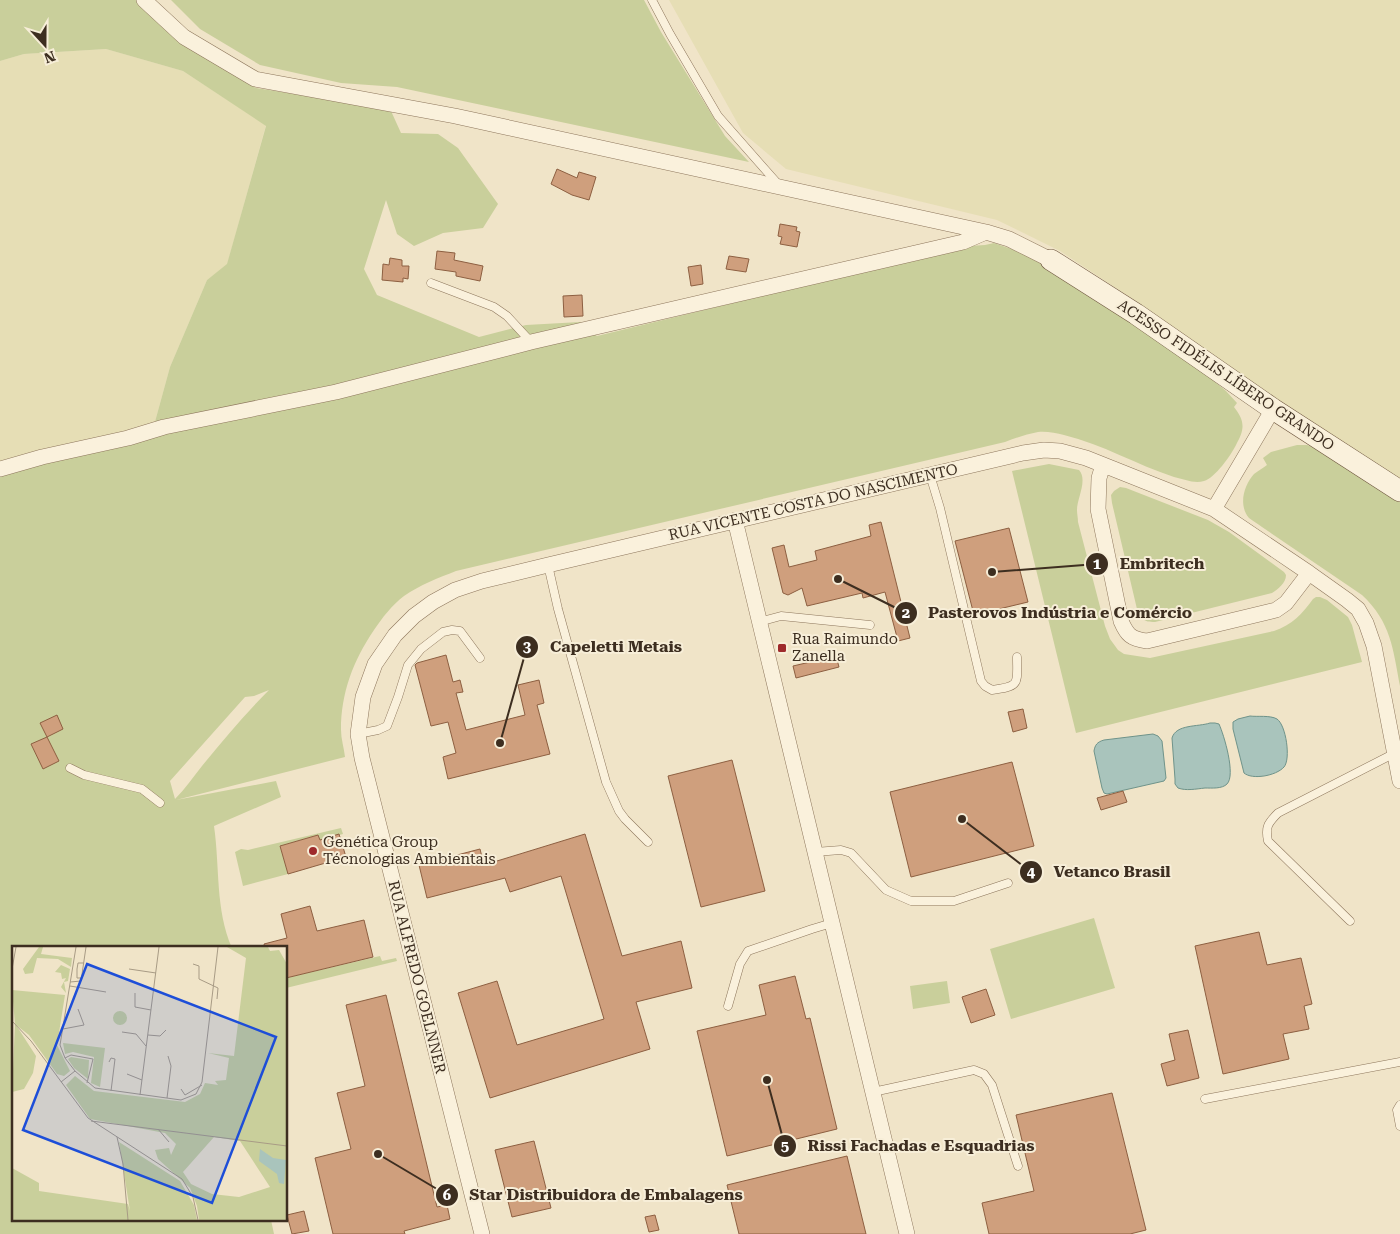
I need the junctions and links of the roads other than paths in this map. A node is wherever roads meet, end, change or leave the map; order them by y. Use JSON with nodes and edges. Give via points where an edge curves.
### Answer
{"nodes":[{"id":1,"x":144,"y":0,"type":"edge"},
{"id":2,"x":652,"y":0,"type":"edge"},
{"id":3,"x":779,"y":187,"type":"junction"},
{"id":4,"x":986,"y":232,"type":"junction"},
{"id":5,"x":1051,"y":260,"type":"joint"},
{"id":6,"x":431,"y":283,"type":"dead end"},
{"id":7,"x":531,"y":342,"type":"junction"},
{"id":8,"x":1273,"y":409,"type":"junction"},
{"id":9,"x":1103,"y":465,"type":"junction"},
{"id":10,"x":0,"y":469,"type":"edge"},
{"id":11,"x":930,"y":475,"type":"junction"},
{"id":12,"x":1400,"y":491,"type":"edge"},
{"id":13,"x":1214,"y":509,"type":"junction"},
{"id":14,"x":735,"y":520,"type":"junction"},
{"id":15,"x":548,"y":565,"type":"junction"},
{"id":16,"x":1309,"y":573,"type":"junction"},
{"id":17,"x":414,"y":616,"type":"joint"},
{"id":18,"x":759,"y":622,"type":"junction"},
{"id":19,"x":870,"y":625,"type":"dead end"},
{"id":20,"x":1017,"y":657,"type":"dead end"},
{"id":21,"x":480,"y":658,"type":"dead end"},
{"id":22,"x":358,"y":734,"type":"junction"},
{"id":23,"x":1395,"y":753,"type":"junction"},
{"id":24,"x":70,"y":768,"type":"dead end"},
{"id":25,"x":1400,"y":780,"type":"edge"},
{"id":26,"x":160,"y":803,"type":"dead end"},
{"id":27,"x":648,"y":842,"type":"dead end"},
{"id":28,"x":814,"y":852,"type":"junction"},
{"id":29,"x":1008,"y":883,"type":"dead end"},
{"id":30,"x":1350,"y":921,"type":"dead end"},
{"id":31,"x":832,"y":923,"type":"junction"},
{"id":32,"x":728,"y":1006,"type":"dead end"},
{"id":33,"x":1400,"y":1062,"type":"edge"},
{"id":34,"x":872,"y":1092,"type":"junction"},
{"id":35,"x":1205,"y":1099,"type":"dead end"},
{"id":36,"x":1400,"y":1105,"type":"edge"},
{"id":37,"x":1400,"y":1126,"type":"edge"},
{"id":38,"x":1018,"y":1166,"type":"dead end"},
{"id":39,"x":482,"y":1234,"type":"edge"},
{"id":40,"x":907,"y":1234,"type":"edge"}],
"edges":[{"from":1,"to":3,"type":"street","via":[[184,37],[255,79],[455,116]]},
{"from":2,"to":3,"type":"lane","via":[[718,116]]},
{"from":3,"to":4,"type":"street"},
{"from":4,"to":5,"type":"street","via":[[1009,239]]},
{"from":4,"to":7,"type":"street","via":[[962,242]]},
{"from":5,"to":8,"type":"street","name":"ACESSO FIDÉLIS LÍBERO GRANDO","via":[[1136,314]]},
{"from":6,"to":7,"type":"lane","via":[[494,307]]},
{"from":7,"to":10,"type":"street","via":[[336,392],[164,427]]},
{"from":8,"to":12,"type":"street","name":"ACESSO FIDÉLIS LÍBERO GRANDO"},
{"from":8,"to":13,"type":"street"},
{"from":9,"to":11,"type":"street","name":"RUA VICENTE COSTA DO NASCIMENTO","via":[[1060,451],[1044,450]]},
{"from":9,"to":13,"type":"street","name":"RUA VICENTE COSTA DO NASCIMENTO"},
{"from":9,"to":16,"type":"street","via":[[1099,478],[1098,509],[1121,621],[1130,636],[1147,641],[1276,610],[1286,603]]},
{"from":11,"to":14,"type":"street","name":"RUA VICENTE COSTA DO NASCIMENTO"},
{"from":11,"to":20,"type":"lane","via":[[985,686],[992,690],[1010,688],[1015,684]]},
{"from":13,"to":16,"type":"street","name":"RUA VICENTE COSTA DO NASCIMENTO"},
{"from":14,"to":15,"type":"street","name":"RUA VICENTE COSTA DO NASCIMENTO"},
{"from":14,"to":18,"type":"street"},
{"from":15,"to":17,"type":"street","name":"RUA VICENTE COSTA DO NASCIMENTO","via":[[455,590]]},
{"from":15,"to":27,"type":"lane","via":[[606,782],[624,819]]},
{"from":16,"to":23,"type":"street","name":"RUA VICENTE COSTA DO NASCIMENTO","via":[[1358,609],[1366,622],[1374,646]]},
{"from":17,"to":22,"type":"street","name":"RUA ALFREDO GOELNNER","via":[[395,635],[375,664],[363,697]]},
{"from":18,"to":19,"type":"lane","via":[[781,616]]},
{"from":18,"to":28,"type":"street"},
{"from":21,"to":22,"type":"lane","via":[[460,631],[443,632],[408,665],[387,726]]},
{"from":22,"to":39,"type":"street","name":"RUA ALFREDO GOELNNER"},
{"from":23,"to":25,"type":"street","name":"RUA VICENTE COSTA DO NASCIMENTO"},
{"from":23,"to":30,"type":"lane","via":[[1278,813],[1266,831],[1268,841]]},
{"from":24,"to":26,"type":"lane","via":[[84,776],[142,789]]},
{"from":28,"to":29,"type":"lane","via":[[842,850],[851,853],[886,890],[911,901],[954,900]]},
{"from":28,"to":31,"type":"street"},
{"from":31,"to":32,"type":"lane","via":[[748,951],[740,964]]},
{"from":31,"to":34,"type":"street"},
{"from":33,"to":35,"type":"lane"},
{"from":34,"to":38,"type":"lane","via":[[974,1070],[984,1074],[992,1085]]},
{"from":34,"to":40,"type":"street"},
{"from":36,"to":37,"type":"lane","via":[[1397,1110]]}]}
